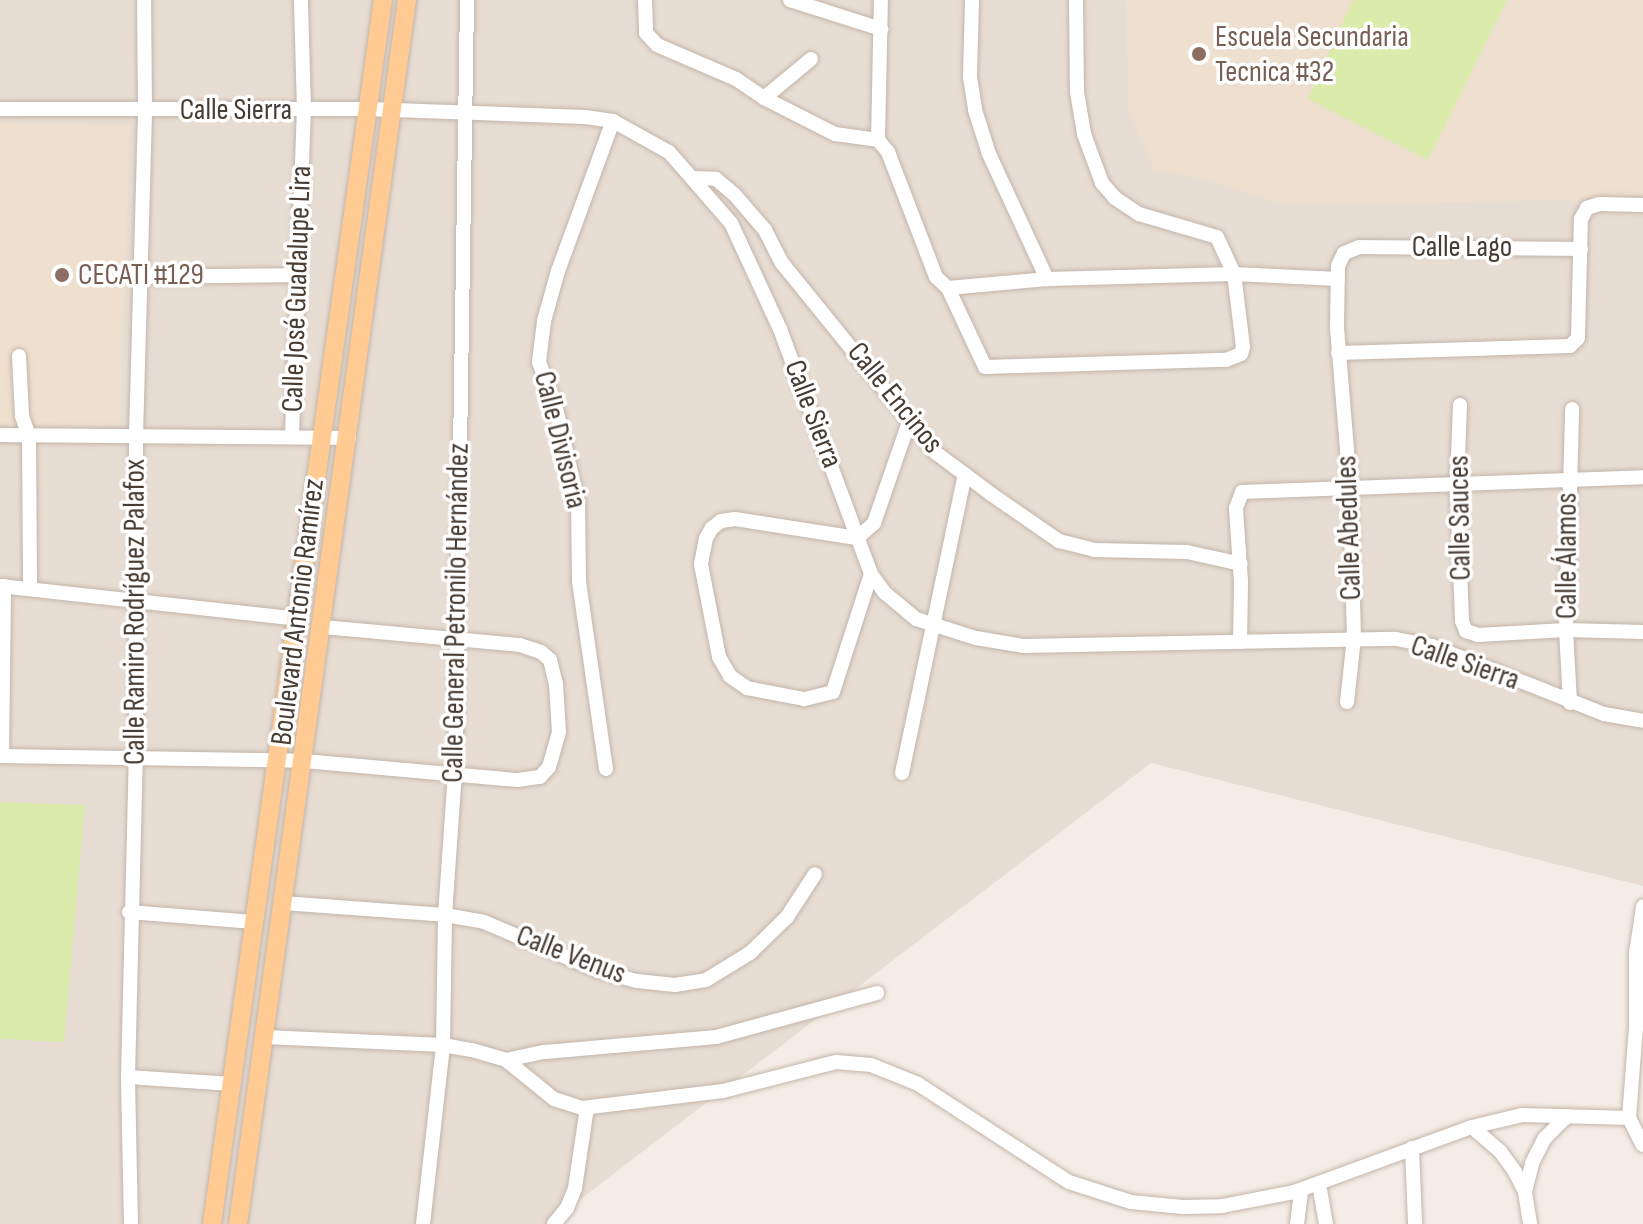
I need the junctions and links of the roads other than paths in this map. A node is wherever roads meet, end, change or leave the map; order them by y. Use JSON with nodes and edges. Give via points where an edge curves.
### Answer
{"nodes":[{"id":1,"x":144,"y":0,"type":"edge"},
{"id":2,"x":301,"y":0,"type":"edge"},
{"id":3,"x":383,"y":0,"type":"edge"},
{"id":4,"x":407,"y":0,"type":"edge"},
{"id":5,"x":467,"y":0,"type":"edge"},
{"id":6,"x":645,"y":0,"type":"edge"},
{"id":7,"x":790,"y":0,"type":"edge"},
{"id":8,"x":881,"y":0,"type":"edge"},
{"id":9,"x":972,"y":0,"type":"edge"},
{"id":10,"x":1076,"y":0,"type":"edge"},
{"id":11,"x":881,"y":29,"type":"junction"},
{"id":12,"x":811,"y":59,"type":"dead end"},
{"id":13,"x":764,"y":98,"type":"junction"},
{"id":14,"x":0,"y":109,"type":"edge"},
{"id":15,"x":145,"y":109,"type":"junction"},
{"id":16,"x":367,"y":109,"type":"junction"},
{"id":17,"x":304,"y":110,"type":"junction"},
{"id":18,"x":392,"y":111,"type":"junction"},
{"id":19,"x":464,"y":113,"type":"junction"},
{"id":20,"x":613,"y":121,"type":"junction"},
{"id":21,"x":878,"y":140,"type":"junction"},
{"id":22,"x":693,"y":178,"type":"junction"},
{"id":23,"x":1643,"y":205,"type":"edge"},
{"id":24,"x":1581,"y":249,"type":"junction"},
{"id":25,"x":1344,"y":253,"type":"joint"},
{"id":26,"x":1234,"y":274,"type":"junction"},
{"id":27,"x":298,"y":275,"type":"junction"},
{"id":28,"x":140,"y":277,"type":"junction"},
{"id":29,"x":1047,"y":279,"type":"junction"},
{"id":30,"x":1338,"y":279,"type":"junction"},
{"id":31,"x":948,"y":288,"type":"junction"},
{"id":32,"x":1338,"y":353,"type":"junction"},
{"id":33,"x":19,"y":356,"type":"dead end"},
{"id":34,"x":1460,"y":405,"type":"dead end"},
{"id":35,"x":1572,"y":409,"type":"dead end"},
{"id":36,"x":910,"y":419,"type":"junction"},
{"id":37,"x":0,"y":435,"type":"edge"},
{"id":38,"x":292,"y":435,"type":"junction"},
{"id":39,"x":29,"y":436,"type":"junction"},
{"id":40,"x":136,"y":436,"type":"junction"},
{"id":41,"x":320,"y":437,"type":"junction"},
{"id":42,"x":349,"y":438,"type":"junction"},
{"id":43,"x":965,"y":475,"type":"junction"},
{"id":44,"x":1567,"y":477,"type":"junction"},
{"id":45,"x":1643,"y":477,"type":"edge"},
{"id":46,"x":1457,"y":484,"type":"junction"},
{"id":47,"x":1350,"y":486,"type":"junction"},
{"id":48,"x":857,"y":538,"type":"junction"},
{"id":49,"x":1241,"y":564,"type":"junction"},
{"id":50,"x":871,"y":574,"type":"junction"},
{"id":51,"x":2,"y":586,"type":"edge"},
{"id":52,"x":30,"y":589,"type":"junction"},
{"id":53,"x":136,"y":601,"type":"junction"},
{"id":54,"x":299,"y":619,"type":"junction"},
{"id":55,"x":322,"y":627,"type":"junction"},
{"id":56,"x":934,"y":627,"type":"junction"},
{"id":57,"x":1566,"y":630,"type":"junction"},
{"id":58,"x":1643,"y":632,"type":"edge"},
{"id":59,"x":1354,"y":638,"type":"junction"},
{"id":60,"x":457,"y":640,"type":"junction"},
{"id":61,"x":1240,"y":642,"type":"junction"},
{"id":62,"x":1347,"y":702,"type":"dead end"},
{"id":63,"x":1570,"y":703,"type":"junction"},
{"id":64,"x":1643,"y":721,"type":"edge"},
{"id":65,"x":1,"y":756,"type":"edge"},
{"id":66,"x":136,"y":756,"type":"junction"},
{"id":67,"x":280,"y":760,"type":"junction"},
{"id":68,"x":304,"y":761,"type":"junction"},
{"id":69,"x":606,"y":769,"type":"dead end"},
{"id":70,"x":455,"y":773,"type":"junction"},
{"id":71,"x":902,"y":773,"type":"dead end"},
{"id":72,"x":815,"y":874,"type":"dead end"},
{"id":73,"x":283,"y":903,"type":"junction"},
{"id":74,"x":1643,"y":907,"type":"edge"},
{"id":75,"x":129,"y":912,"type":"junction"},
{"id":76,"x":445,"y":915,"type":"junction"},
{"id":77,"x":254,"y":922,"type":"junction"},
{"id":78,"x":877,"y":993,"type":"dead end"},
{"id":79,"x":1640,"y":1008,"type":"edge"},
{"id":80,"x":265,"y":1037,"type":"junction"},
{"id":81,"x":443,"y":1045,"type":"junction"},
{"id":82,"x":506,"y":1060,"type":"junction"},
{"id":83,"x":128,"y":1077,"type":"junction"},
{"id":84,"x":232,"y":1084,"type":"junction"},
{"id":85,"x":587,"y":1108,"type":"junction"},
{"id":86,"x":1567,"y":1116,"type":"junction"},
{"id":87,"x":1629,"y":1118,"type":"junction"},
{"id":88,"x":1472,"y":1127,"type":"junction"},
{"id":89,"x":1643,"y":1145,"type":"edge"},
{"id":90,"x":1412,"y":1148,"type":"junction"},
{"id":91,"x":1319,"y":1184,"type":"junction"},
{"id":92,"x":1301,"y":1190,"type":"junction"},
{"id":93,"x":1525,"y":1192,"type":"junction"},
{"id":94,"x":131,"y":1224,"type":"edge"},
{"id":95,"x":212,"y":1224,"type":"edge"},
{"id":96,"x":238,"y":1224,"type":"edge"},
{"id":97,"x":423,"y":1224,"type":"edge"},
{"id":98,"x":554,"y":1224,"type":"edge"},
{"id":99,"x":1297,"y":1224,"type":"edge"},
{"id":100,"x":1326,"y":1224,"type":"edge"},
{"id":101,"x":1415,"y":1224,"type":"edge"},
{"id":102,"x":1530,"y":1224,"type":"edge"}],
"edges":[{"from":1,"to":15,"type":"street","name":"Calle Ramiro Rodríguez Palafox"},
{"from":2,"to":17,"type":"street","name":"Calle José Guadalupe Lira"},
{"from":3,"to":16,"type":"main road","name":"Boulevard Antonio Ramírez"},
{"from":4,"to":18,"type":"main road","name":"Boulevard Antonio Ramírez"},
{"from":5,"to":19,"type":"street","name":"Calle General Petronilo Hernández"},
{"from":6,"to":13,"type":"street","via":[[646,33],[663,48],[736,79]]},
{"from":7,"to":11,"type":"street"},
{"from":8,"to":11,"type":"street"},
{"from":9,"to":29,"type":"street","via":[[970,77],[975,110],[989,154]]},
{"from":10,"to":26,"type":"street","via":[[1077,92],[1084,134],[1102,183],[1139,214],[1217,237]]},
{"from":11,"to":21,"type":"street"},
{"from":12,"to":13,"type":"street"},
{"from":13,"to":21,"type":"street","via":[[835,134]]},
{"from":14,"to":15,"type":"street","name":"Calle Sierra"},
{"from":15,"to":17,"type":"street","name":"Calle Sierra"},
{"from":15,"to":28,"type":"street","name":"Calle Ramiro Rodríguez Palafox"},
{"from":16,"to":17,"type":"street","name":"Calle Sierra"},
{"from":16,"to":18,"type":"street","name":"Calle Sierra"},
{"from":16,"to":41,"type":"main road","name":"Boulevard Antonio Ramírez"},
{"from":17,"to":27,"type":"street","name":"Calle José Guadalupe Lira"},
{"from":18,"to":19,"type":"street","name":"Calle Sierra"},
{"from":18,"to":42,"type":"main road","name":"Boulevard Antonio Ramírez"},
{"from":19,"to":20,"type":"street","name":"Calle Sierra"},
{"from":19,"to":60,"type":"street","name":"Calle General Petronilo Hernández"},
{"from":20,"to":22,"type":"street","name":"Calle Sierra","via":[[669,152]]},
{"from":20,"to":69,"type":"street","name":"Calle Divisoria","via":[[558,271],[539,362],[555,404],[578,502],[579,581]]},
{"from":21,"to":31,"type":"street","via":[[888,152],[936,277]]},
{"from":22,"to":36,"type":"street","name":"Calle Encinos","via":[[716,179],[734,194],[765,230],[782,263]]},
{"from":22,"to":48,"type":"street","name":"Calle Sierra","via":[[731,223],[745,249]]},
{"from":23,"to":24,"type":"street","via":[[1587,208],[1581,219]]},
{"from":24,"to":25,"type":"street","name":"Calle Lago","via":[[1360,247]]},
{"from":24,"to":32,"type":"street","via":[[1576,343],[1570,346]]},
{"from":25,"to":30,"type":"street","name":"Calle Abedules"},
{"from":26,"to":29,"type":"street"},
{"from":26,"to":30,"type":"street"},
{"from":26,"to":31,"type":"street","via":[[1243,347],[1241,354],[1226,360],[989,369]]},
{"from":27,"to":28,"type":"street"},
{"from":27,"to":38,"type":"street","name":"Calle José Guadalupe Lira"},
{"from":28,"to":40,"type":"street","name":"Calle Ramiro Rodríguez Palafox"},
{"from":29,"to":31,"type":"street"},
{"from":30,"to":32,"type":"street","name":"Calle Abedules"},
{"from":32,"to":47,"type":"street","name":"Calle Abedules"},
{"from":33,"to":39,"type":"street","via":[[22,416]]},
{"from":34,"to":46,"type":"street","name":"Calle Sauces"},
{"from":35,"to":44,"type":"street","name":"Calle Álamos"},
{"from":36,"to":43,"type":"street","name":"Calle Encinos","via":[[936,453]]},
{"from":36,"to":48,"type":"street","via":[[874,523]]},
{"from":37,"to":39,"type":"street"},
{"from":38,"to":40,"type":"street"},
{"from":38,"to":41,"type":"street"},
{"from":39,"to":40,"type":"street"},
{"from":39,"to":52,"type":"street"},
{"from":40,"to":53,"type":"street","name":"Calle Ramiro Rodríguez Palafox"},
{"from":41,"to":42,"type":"street"},
{"from":41,"to":54,"type":"main road","name":"Boulevard Antonio Ramírez"},
{"from":42,"to":55,"type":"main road","name":"Boulevard Antonio Ramírez"},
{"from":43,"to":49,"type":"street","name":"Calle Encinos","via":[[1059,541],[1094,550],[1187,552]]},
{"from":43,"to":56,"type":"street"},
{"from":44,"to":45,"type":"street"},
{"from":44,"to":46,"type":"street"},
{"from":44,"to":57,"type":"street","name":"Calle Álamos"},
{"from":46,"to":47,"type":"street"},
{"from":46,"to":57,"type":"street","name":"Calle Sauces","via":[[1466,631],[1478,635]]},
{"from":47,"to":49,"type":"street","via":[[1240,494],[1236,508]]},
{"from":47,"to":59,"type":"street","name":"Calle Abedules"},
{"from":48,"to":50,"type":"street","name":"Calle Sierra"},
{"from":48,"to":50,"type":"street","via":[[721,521],[706,538],[701,564],[719,657],[730,676],[747,688],[816,699],[833,692]]},
{"from":49,"to":61,"type":"street"},
{"from":50,"to":56,"type":"street","name":"Calle Sierra","via":[[901,609]]},
{"from":51,"to":52,"type":"street"},
{"from":51,"to":65,"type":"street"},
{"from":52,"to":53,"type":"street"},
{"from":53,"to":54,"type":"street"},
{"from":53,"to":66,"type":"street","name":"Calle Ramiro Rodríguez Palafox"},
{"from":54,"to":67,"type":"main road","name":"Boulevard Antonio Ramírez"},
{"from":55,"to":60,"type":"street"},
{"from":55,"to":68,"type":"main road","name":"Boulevard Antonio Ramírez"},
{"from":56,"to":61,"type":"street","name":"Calle Sierra","via":[[1024,646]]},
{"from":56,"to":71,"type":"street"},
{"from":57,"to":58,"type":"street"},
{"from":57,"to":63,"type":"street","name":"Calle Álamos"},
{"from":59,"to":61,"type":"street","name":"Calle Sierra"},
{"from":59,"to":62,"type":"street","name":"Calle Abedules"},
{"from":59,"to":63,"type":"street","name":"Calle Sierra","via":[[1432,646]]},
{"from":60,"to":70,"type":"street","name":"Calle General Petronilo Hernández"},
{"from":60,"to":70,"type":"street","via":[[520,645],[550,660],[559,732],[545,773],[536,779]]},
{"from":63,"to":64,"type":"street","name":"Calle Sierra"},
{"from":65,"to":66,"type":"street"},
{"from":66,"to":67,"type":"street"},
{"from":66,"to":75,"type":"street","name":"Calle Ramiro Rodríguez Palafox"},
{"from":67,"to":68,"type":"street"},
{"from":67,"to":77,"type":"main road","name":"Boulevard Antonio Ramírez"},
{"from":68,"to":70,"type":"street"},
{"from":68,"to":73,"type":"main road","name":"Boulevard Antonio Ramírez"},
{"from":70,"to":76,"type":"street","name":"Calle General Petronilo Hernández"},
{"from":72,"to":76,"type":"street","name":"Calle Venus","via":[[765,940],[717,975],[689,984],[637,981],[599,971],[506,929]]},
{"from":73,"to":76,"type":"street","name":"Calle Venus"},
{"from":73,"to":80,"type":"main road","name":"Boulevard Antonio Ramírez"},
{"from":74,"to":79,"type":"street","via":[[1636,953]]},
{"from":75,"to":77,"type":"street"},
{"from":75,"to":83,"type":"street","name":"Calle Ramiro Rodríguez Palafox"},
{"from":76,"to":81,"type":"street","name":"Calle General Petronilo Hernández"},
{"from":77,"to":84,"type":"main road","name":"Boulevard Antonio Ramírez"},
{"from":78,"to":82,"type":"street","via":[[716,1037]]},
{"from":79,"to":87,"type":"street"},
{"from":80,"to":81,"type":"street"},
{"from":80,"to":96,"type":"main road","name":"Boulevard Antonio Ramírez"},
{"from":81,"to":82,"type":"street"},
{"from":81,"to":97,"type":"street","name":"Calle General Petronilo Hernández"},
{"from":82,"to":85,"type":"street","via":[[554,1099]]},
{"from":83,"to":84,"type":"street"},
{"from":83,"to":94,"type":"street","name":"Calle Ramiro Rodríguez Palafox"},
{"from":84,"to":95,"type":"main road","name":"Boulevard Antonio Ramírez"},
{"from":85,"to":92,"type":"street","via":[[723,1091],[851,1062],[886,1069],[918,1084],[1045,1169],[1109,1197],[1203,1208]]},
{"from":85,"to":98,"type":"street","via":[[575,1188]]},
{"from":86,"to":87,"type":"street"},
{"from":86,"to":88,"type":"street","via":[[1522,1115]]},
{"from":86,"to":93,"type":"street","via":[[1545,1138]]},
{"from":87,"to":89,"type":"street"},
{"from":88,"to":90,"type":"street"},
{"from":88,"to":93,"type":"street","via":[[1500,1151]]},
{"from":90,"to":91,"type":"street"},
{"from":90,"to":101,"type":"street"},
{"from":91,"to":92,"type":"street"},
{"from":91,"to":100,"type":"street"},
{"from":92,"to":99,"type":"street"},
{"from":93,"to":102,"type":"street"}]}
